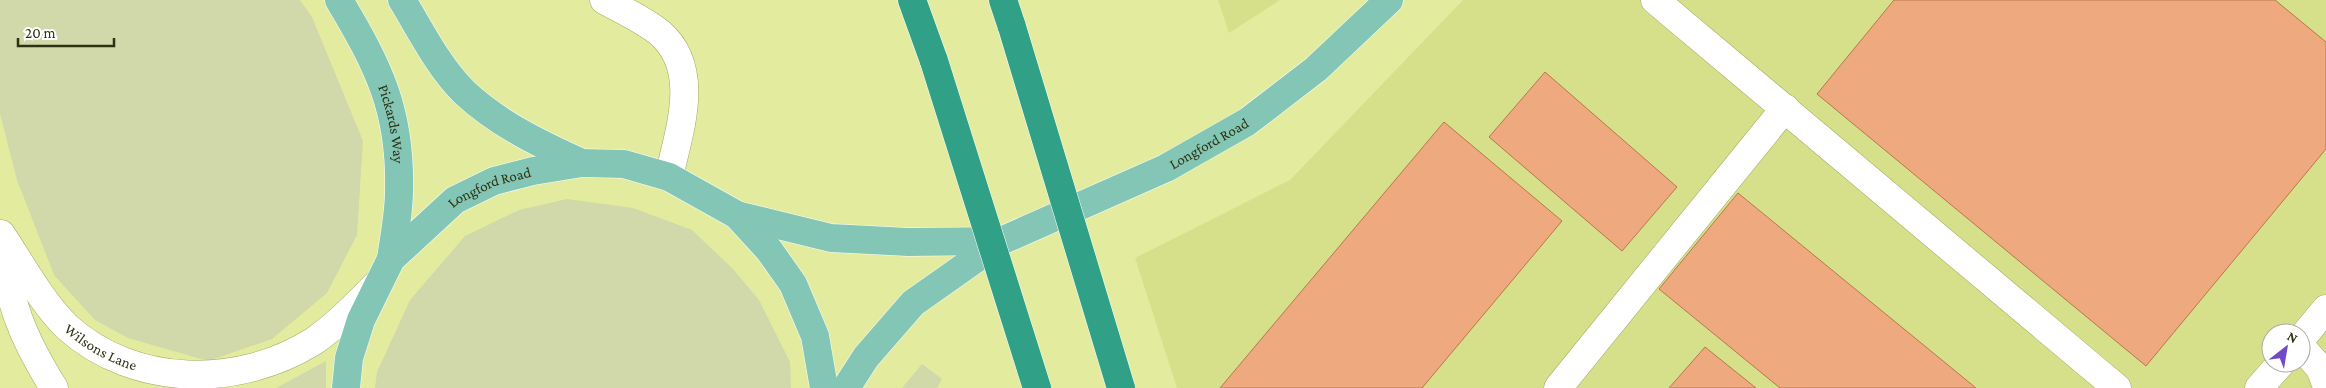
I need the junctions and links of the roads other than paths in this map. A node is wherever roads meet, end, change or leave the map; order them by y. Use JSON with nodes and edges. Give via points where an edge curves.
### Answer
{"nodes":[{"id":1,"x":339,"y":0,"type":"edge"},
{"id":2,"x":402,"y":0,"type":"edge"},
{"id":3,"x":604,"y":0,"type":"edge"},
{"id":4,"x":912,"y":0,"type":"edge"},
{"id":5,"x":1004,"y":0,"type":"edge"},
{"id":6,"x":1389,"y":0,"type":"edge"},
{"id":7,"x":1655,"y":0,"type":"edge"},
{"id":8,"x":1785,"y":108,"type":"junction"},
{"id":9,"x":582,"y":163,"type":"junction"},
{"id":10,"x":669,"y":176,"type":"junction"},
{"id":11,"x":737,"y":215,"type":"junction"},
{"id":12,"x":1,"y":232,"type":"edge"},
{"id":13,"x":1001,"y":241,"type":"junction"},
{"id":14,"x":386,"y":270,"type":"junction"},
{"id":15,"x":2326,"y":309,"type":"edge"},
{"id":16,"x":2311,"y":327,"type":"edge"},
{"id":17,"x":2311,"y":358,"type":"edge"},
{"id":18,"x":2272,"y":373,"type":"edge"},
{"id":19,"x":240,"y":382,"type":"edge"},
{"id":20,"x":2326,"y":386,"type":"edge"},
{"id":21,"x":54,"y":388,"type":"edge"},
{"id":22,"x":346,"y":388,"type":"edge"},
{"id":23,"x":824,"y":388,"type":"edge"},
{"id":24,"x":846,"y":388,"type":"edge"},
{"id":25,"x":1037,"y":388,"type":"edge"},
{"id":26,"x":1120,"y":388,"type":"edge"},
{"id":27,"x":1558,"y":388,"type":"edge"},
{"id":28,"x":2117,"y":388,"type":"edge"},
{"id":29,"x":2259,"y":388,"type":"edge"}],
"edges":[{"from":1,"to":14,"type":"main road","name":"Pickards Way","via":[[366,44],[394,117],[399,193]]},
{"from":2,"to":9,"type":"main road","via":[[430,47],[463,91],[508,126]]},
{"from":3,"to":10,"type":"street","via":[[659,32],[673,47],[682,67],[686,95]]},
{"from":4,"to":25,"type":"highway","bridge":true},
{"from":5,"to":26,"type":"highway","bridge":true},
{"from":6,"to":13,"type":"main road","name":"Longford Road","via":[[1316,68],[1247,122],[1166,168]]},
{"from":7,"to":8,"type":"street"},
{"from":8,"to":27,"type":"street"},
{"from":8,"to":28,"type":"street"},
{"from":9,"to":10,"type":"main road","name":"Longford Road","via":[[624,164]]},
{"from":9,"to":14,"type":"main road","name":"Longford Road","via":[[494,181],[455,200]]},
{"from":10,"to":11,"type":"main road","name":"Longford Road"},
{"from":11,"to":13,"type":"main road","name":"Longford Road","via":[[831,238],[908,242]]},
{"from":11,"to":23,"type":"main road","name":"Longford Road","via":[[769,250],[793,284],[815,336]]},
{"from":12,"to":19,"type":"street","name":"Wilsons Lane","via":[[66,326],[102,354],[149,374],[182,381]]},
{"from":12,"to":21,"type":"street","name":"Wilsons Lane","via":[[4,265],[18,322],[27,344]]},
{"from":13,"to":24,"type":"main road","name":"Longford Road","via":[[913,303],[866,357]]},
{"from":14,"to":19,"type":"street","name":"Wilsons Lane","via":[[342,320],[313,342]]},
{"from":14,"to":22,"type":"main road","name":"Longford Road","via":[[360,320],[349,358]]},
{"from":15,"to":16,"type":"street"},
{"from":17,"to":20,"type":"street","via":[[2320,368]]},
{"from":18,"to":29,"type":"street"}]}
